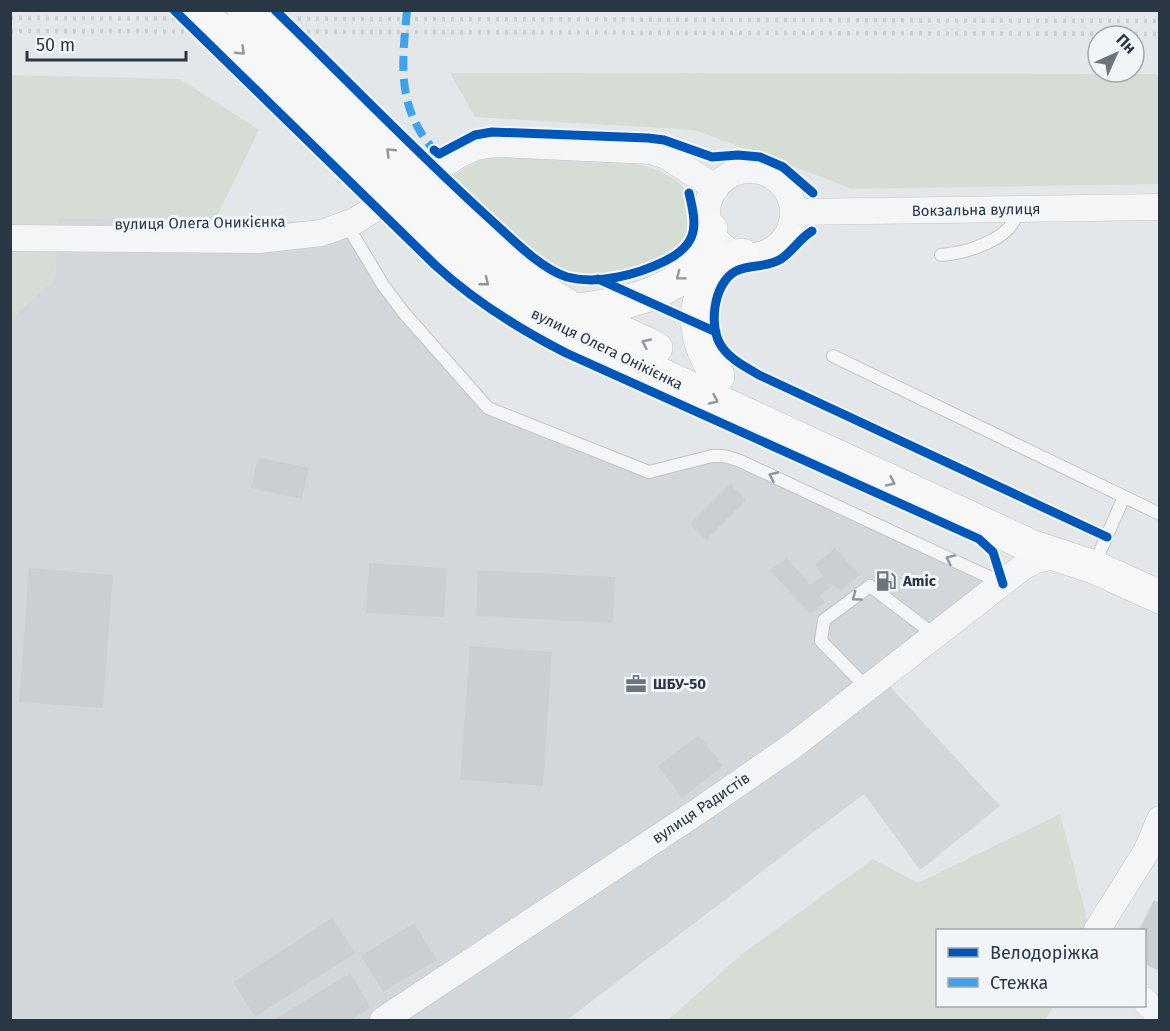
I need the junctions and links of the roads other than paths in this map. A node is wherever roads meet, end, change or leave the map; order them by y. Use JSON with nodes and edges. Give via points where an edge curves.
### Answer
{"nodes":[{"id":1,"x":200,"y":10,"type":"edge"},
{"id":2,"x":244,"y":10,"type":"edge"},
{"id":3,"x":716,"y":188,"type":"junction"},
{"id":4,"x":1160,"y":207,"type":"edge"},
{"id":5,"x":1017,"y":209,"type":"junction"},
{"id":6,"x":793,"y":212,"type":"junction"},
{"id":7,"x":346,"y":225,"type":"junction"},
{"id":8,"x":711,"y":229,"type":"junction"},
{"id":9,"x":451,"y":233,"type":"junction"},
{"id":10,"x":10,"y":238,"type":"edge"},
{"id":11,"x":742,"y":255,"type":"junction"},
{"id":12,"x":941,"y":255,"type":"dead end"},
{"id":13,"x":578,"y":310,"type":"junction"},
{"id":14,"x":832,"y":356,"type":"dead end"},
{"id":15,"x":718,"y":376,"type":"junction"},
{"id":16,"x":1124,"y":497,"type":"junction"},
{"id":17,"x":1160,"y":514,"type":"edge"},
{"id":18,"x":994,"y":530,"type":"junction"},
{"id":19,"x":1057,"y":555,"type":"junction"},
{"id":20,"x":1094,"y":567,"type":"junction"},
{"id":21,"x":1005,"y":582,"type":"junction"},
{"id":22,"x":1160,"y":597,"type":"edge"},
{"id":23,"x":936,"y":636,"type":"junction"},
{"id":24,"x":868,"y":689,"type":"junction"},
{"id":25,"x":1160,"y":819,"type":"edge"},
{"id":26,"x":1153,"y":855,"type":"edge"},
{"id":27,"x":1098,"y":929,"type":"edge"},
{"id":28,"x":1146,"y":1002,"type":"edge"},
{"id":29,"x":1160,"y":1017,"type":"edge"},
{"id":30,"x":383,"y":1020,"type":"edge"}],
"edges":[{"from":1,"to":9,"type":"main road","name":"вулиця Олега Онікієнка","one_way":true,"bridge":true},
{"from":9,"to":2,"type":"main road","name":"вулиця Олега Онікієнка","one_way":true,"bridge":true},
{"from":3,"to":6,"type":"street","via":[[732,174],[760,171],[784,187]]},
{"from":3,"to":7,"type":"street","name":"вулиця Олега Оникієнка","via":[[652,151],[487,145],[451,158]]},
{"from":3,"to":8,"type":"street","via":[[708,207]]},
{"from":4,"to":5,"type":"street","name":"Вокзальна вулиця"},
{"from":5,"to":6,"type":"street","name":"Вокзальна вулиця"},
{"from":5,"to":12,"type":"lane","via":[[1013,224],[981,246]]},
{"from":6,"to":11,"type":"street","via":[[788,232],[775,248],[763,254]]},
{"from":7,"to":10,"type":"street","name":"вулиця Олега Оникієнка","via":[[321,233],[259,240]]},
{"from":21,"to":7,"type":"lane","one_way":true,"via":[[730,457],[703,458],[649,472],[488,408],[404,313]]},
{"from":8,"to":11,"type":"street","via":[[723,246]]},
{"from":8,"to":13,"type":"main road","one_way":true,"via":[[703,253],[685,273],[665,286],[633,300]]},
{"from":9,"to":13,"type":"main road","name":"вулиця Олега Онікієнка"},
{"from":9,"to":18,"type":"main road","name":"вулиця Олега Онікієнка","one_way":true,"via":[[495,290],[554,325]]},
{"from":11,"to":15,"type":"main road","via":[[714,273],[699,302],[699,336],[707,360]]},
{"from":15,"to":13,"type":"main road","name":"вулиця Олега Онікієнка","one_way":true},
{"from":14,"to":16,"type":"lane"},
{"from":15,"to":20,"type":"main road","name":"вулиця Олега Онікієнка","via":[[1043,527]]},
{"from":16,"to":17,"type":"lane"},
{"from":16,"to":20,"type":"lane"},
{"from":18,"to":19,"type":"main road","name":"вулиця Олега Онікієнка"},
{"from":18,"to":21,"type":"street","via":[[1007,551],[1009,568]]},
{"from":19,"to":20,"type":"main road","name":"вулиця Олега Онікієнка"},
{"from":19,"to":21,"type":"street","name":"вулиця Радистів","via":[[1030,563]]},
{"from":20,"to":22,"type":"main road","name":"вулиця Олега Онікієнка"},
{"from":21,"to":23,"type":"street","name":"вулиця Радистів"},
{"from":23,"to":24,"type":"street","name":"вулиця Радистів"},
{"from":23,"to":24,"type":"lane","one_way":true,"via":[[870,586],[824,620],[821,641]]},
{"from":24,"to":30,"type":"street","name":"вулиця Радистів","via":[[700,810]]},
{"from":25,"to":26,"type":"street"},
{"from":26,"to":27,"type":"street"},
{"from":28,"to":29,"type":"street"}]}
